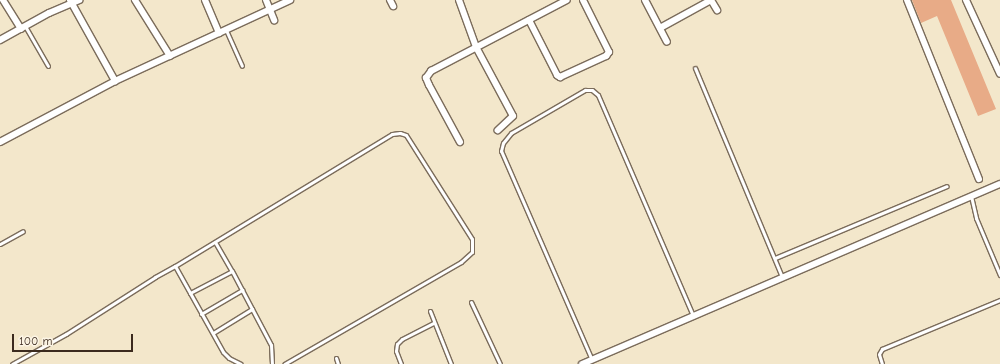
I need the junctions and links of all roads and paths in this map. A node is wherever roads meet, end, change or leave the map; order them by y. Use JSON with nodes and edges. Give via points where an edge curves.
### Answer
{"nodes":[{"id":1,"x":3,"y":0,"type":"edge"},
{"id":2,"x":79,"y":0,"type":"edge"},
{"id":3,"x":135,"y":0,"type":"edge"},
{"id":4,"x":205,"y":0,"type":"edge"},
{"id":5,"x":266,"y":0,"type":"edge"},
{"id":6,"x":290,"y":0,"type":"edge"},
{"id":7,"x":459,"y":0,"type":"edge"},
{"id":8,"x":567,"y":0,"type":"edge"},
{"id":9,"x":583,"y":0,"type":"edge"},
{"id":10,"x":645,"y":0,"type":"edge"},
{"id":11,"x":711,"y":0,"type":"edge"},
{"id":12,"x":907,"y":0,"type":"edge"},
{"id":13,"x":966,"y":0,"type":"edge"},
{"id":14,"x":71,"y":2,"type":"edge"},
{"id":15,"x":270,"y":9,"type":"junction"},
{"id":16,"x":717,"y":10,"type":"dead end"},
{"id":17,"x":274,"y":20,"type":"dead end"},
{"id":18,"x":529,"y":20,"type":"junction"},
{"id":19,"x":23,"y":27,"type":"junction"},
{"id":20,"x":660,"y":28,"type":"junction"},
{"id":21,"x":226,"y":30,"type":"junction"},
{"id":22,"x":219,"y":33,"type":"junction"},
{"id":23,"x":0,"y":40,"type":"edge"},
{"id":24,"x":667,"y":42,"type":"dead end"},
{"id":25,"x":476,"y":47,"type":"junction"},
{"id":26,"x":170,"y":56,"type":"junction"},
{"id":27,"x":48,"y":66,"type":"dead end"},
{"id":28,"x":242,"y":66,"type":"dead end"},
{"id":29,"x":695,"y":68,"type":"dead end"},
{"id":30,"x":1000,"y":74,"type":"edge"},
{"id":31,"x":116,"y":81,"type":"junction"},
{"id":32,"x":498,"y":130,"type":"dead end"},
{"id":33,"x":0,"y":142,"type":"edge"},
{"id":34,"x":460,"y":142,"type":"dead end"},
{"id":35,"x":979,"y":179,"type":"dead end"},
{"id":36,"x":1000,"y":184,"type":"edge"},
{"id":37,"x":947,"y":186,"type":"dead end"},
{"id":38,"x":971,"y":196,"type":"junction"},
{"id":39,"x":22,"y":231,"type":"dead end"},
{"id":40,"x":215,"y":242,"type":"junction"},
{"id":41,"x":0,"y":244,"type":"edge"},
{"id":42,"x":775,"y":258,"type":"junction"},
{"id":43,"x":175,"y":266,"type":"junction"},
{"id":44,"x":232,"y":271,"type":"junction"},
{"id":45,"x":1000,"y":275,"type":"edge"},
{"id":46,"x":782,"y":277,"type":"junction"},
{"id":47,"x":242,"y":290,"type":"junction"},
{"id":48,"x":190,"y":293,"type":"junction"},
{"id":49,"x":1000,"y":300,"type":"edge"},
{"id":50,"x":471,"y":302,"type":"dead end"},
{"id":51,"x":252,"y":309,"type":"junction"},
{"id":52,"x":430,"y":311,"type":"dead end"},
{"id":53,"x":201,"y":314,"type":"junction"},
{"id":54,"x":693,"y":316,"type":"junction"},
{"id":55,"x":434,"y":324,"type":"junction"},
{"id":56,"x":213,"y":333,"type":"junction"},
{"id":57,"x":336,"y":358,"type":"dead end"},
{"id":58,"x":592,"y":360,"type":"junction"},
{"id":59,"x":12,"y":364,"type":"edge"},
{"id":60,"x":241,"y":364,"type":"edge"},
{"id":61,"x":272,"y":364,"type":"edge"},
{"id":62,"x":284,"y":364,"type":"edge"},
{"id":63,"x":338,"y":364,"type":"edge"},
{"id":64,"x":401,"y":364,"type":"edge"},
{"id":65,"x":451,"y":364,"type":"edge"},
{"id":66,"x":500,"y":364,"type":"edge"},
{"id":67,"x":582,"y":364,"type":"edge"},
{"id":68,"x":882,"y":364,"type":"edge"}],
"edges":[{"from":1,"to":19,"type":"street"},
{"from":2,"to":14,"type":"street"},
{"from":3,"to":26,"type":"street"},
{"from":4,"to":22,"type":"street"},
{"from":5,"to":15,"type":"street"},
{"from":6,"to":15,"type":"street"},
{"from":7,"to":25,"type":"street"},
{"from":8,"to":18,"type":"street"},
{"from":9,"to":18,"type":"street","via":[[609,52],[606,56],[560,77]]},
{"from":10,"to":20,"type":"street"},
{"from":11,"to":16,"type":"street"},
{"from":11,"to":20,"type":"street"},
{"from":12,"to":35,"type":"street"},
{"from":13,"to":30,"type":"street"},
{"from":14,"to":19,"type":"street"},
{"from":14,"to":31,"type":"street"},
{"from":15,"to":17,"type":"street"},
{"from":15,"to":21,"type":"street"},
{"from":18,"to":25,"type":"street"},
{"from":19,"to":23,"type":"street"},
{"from":19,"to":27,"type":"lane"},
{"from":20,"to":24,"type":"street"},
{"from":21,"to":22,"type":"street"},
{"from":21,"to":28,"type":"lane"},
{"from":22,"to":26,"type":"street"},
{"from":25,"to":32,"type":"street","via":[[513,116]]},
{"from":25,"to":34,"type":"street","via":[[431,71],[426,78]]},
{"from":26,"to":31,"type":"street"},
{"from":29,"to":42,"type":"lane"},
{"from":31,"to":33,"type":"street"},
{"from":36,"to":38,"type":"street"},
{"from":37,"to":42,"type":"lane"},
{"from":38,"to":45,"type":"lane","via":[[976,218]]},
{"from":38,"to":46,"type":"street"},
{"from":39,"to":41,"type":"lane"},
{"from":40,"to":43,"type":"lane"},
{"from":40,"to":44,"type":"lane"},
{"from":40,"to":62,"type":"lane","via":[[392,134],[400,133],[406,135],[472,239],[472,252],[461,262]]},
{"from":42,"to":46,"type":"lane"},
{"from":43,"to":48,"type":"lane"},
{"from":43,"to":59,"type":"lane","via":[[66,334]]},
{"from":44,"to":47,"type":"lane"},
{"from":44,"to":48,"type":"lane"},
{"from":46,"to":54,"type":"street"},
{"from":47,"to":51,"type":"lane"},
{"from":47,"to":53,"type":"lane"},
{"from":48,"to":53,"type":"lane"},
{"from":49,"to":68,"type":"lane","via":[[882,349],[879,354]]},
{"from":50,"to":66,"type":"lane"},
{"from":51,"to":56,"type":"lane"},
{"from":51,"to":61,"type":"lane","via":[[271,345]]},
{"from":52,"to":55,"type":"lane"},
{"from":53,"to":56,"type":"lane"},
{"from":54,"to":58,"type":"street"},
{"from":54,"to":58,"type":"lane","via":[[598,95],[592,90],[585,90],[511,133],[503,143],[501,151]]},
{"from":55,"to":64,"type":"lane","via":[[402,339],[397,344],[396,351]]},
{"from":55,"to":65,"type":"lane"},
{"from":56,"to":60,"type":"lane","via":[[223,352]]},
{"from":57,"to":63,"type":"lane"},
{"from":58,"to":67,"type":"street"}]}
